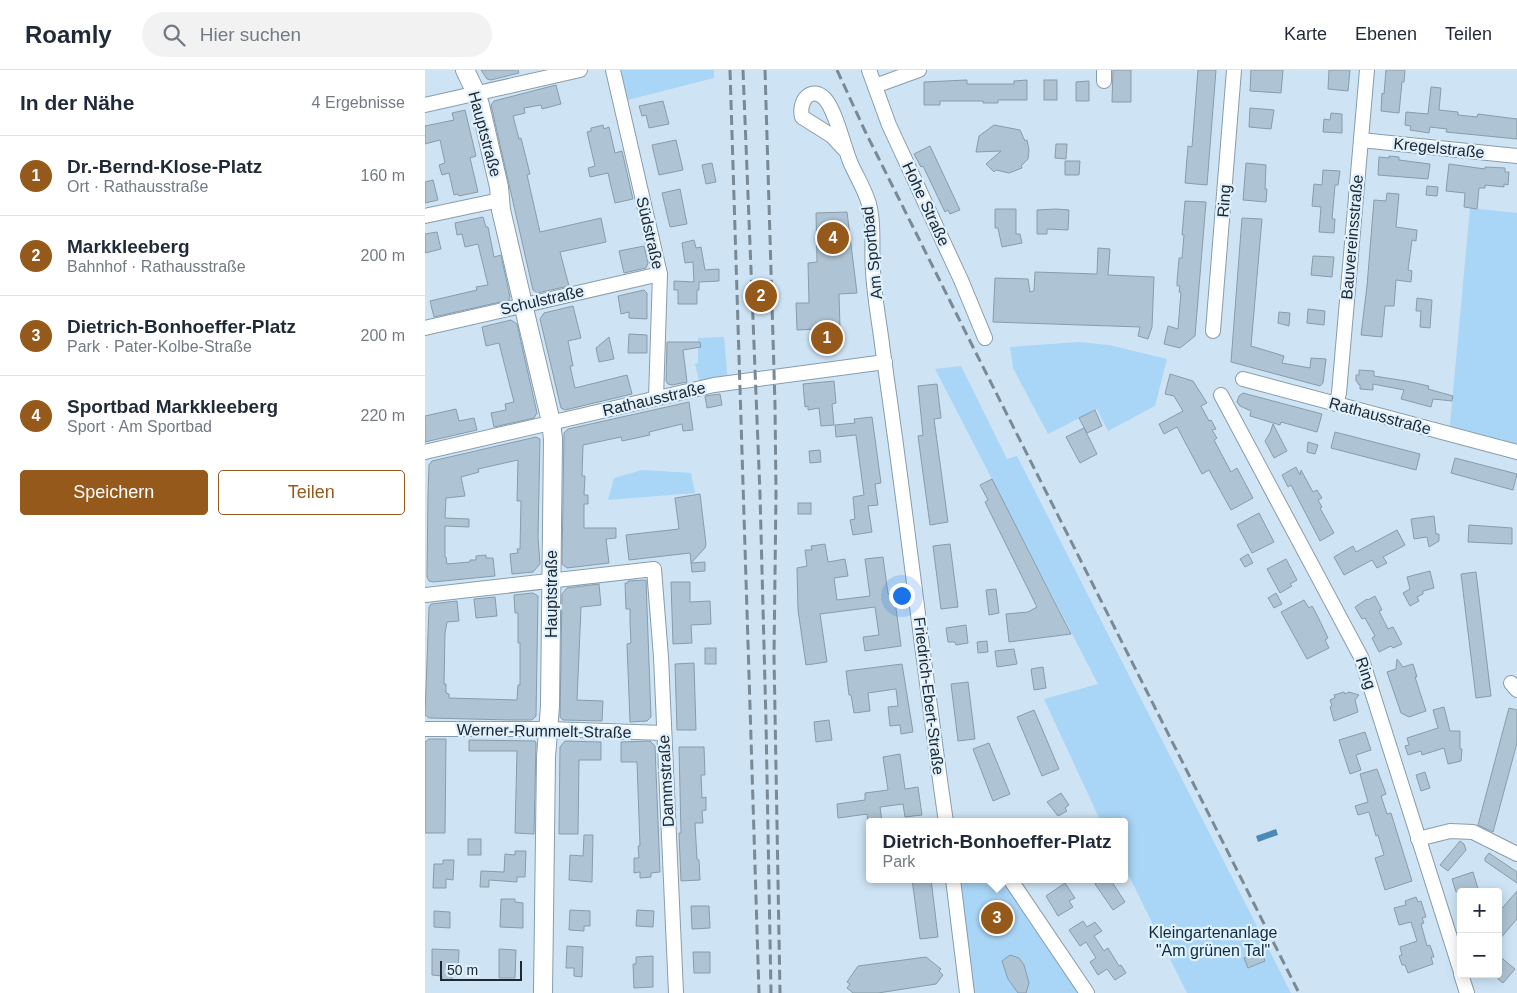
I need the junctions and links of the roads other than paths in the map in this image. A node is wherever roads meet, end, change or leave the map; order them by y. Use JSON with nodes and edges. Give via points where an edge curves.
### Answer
{"nodes":[{"id":1,"x":465,"y":70,"type":"edge"},
{"id":2,"x":580,"y":70,"type":"edge"},
{"id":3,"x":613,"y":70,"type":"edge"},
{"id":4,"x":869,"y":70,"type":"edge"},
{"id":5,"x":919,"y":70,"type":"edge"},
{"id":6,"x":1234,"y":70,"type":"edge"},
{"id":7,"x":1367,"y":70,"type":"edge"},
{"id":8,"x":875,"y":86,"type":"junction"},
{"id":9,"x":476,"y":92,"type":"junction"},
{"id":10,"x":425,"y":105,"type":"edge"},
{"id":11,"x":1361,"y":140,"type":"junction"},
{"id":12,"x":844,"y":149,"type":"dead end"},
{"id":13,"x":1517,"y":156,"type":"edge"},
{"id":14,"x":500,"y":200,"type":"junction"},
{"id":15,"x":425,"y":216,"type":"edge"},
{"id":16,"x":660,"y":274,"type":"junction"},
{"id":17,"x":523,"y":304,"type":"junction"},
{"id":18,"x":425,"y":328,"type":"edge"},
{"id":19,"x":1213,"y":331,"type":"dead end"},
{"id":20,"x":985,"y":338,"type":"dead end"},
{"id":21,"x":885,"y":362,"type":"junction"},
{"id":22,"x":1243,"y":379,"type":"dead end"},
{"id":23,"x":1221,"y":396,"type":"dead end"},
{"id":24,"x":656,"y":398,"type":"junction"},
{"id":25,"x":1337,"y":404,"type":"junction"},
{"id":26,"x":551,"y":422,"type":"junction"},
{"id":27,"x":425,"y":452,"type":"edge"},
{"id":28,"x":1517,"y":452,"type":"edge"},
{"id":29,"x":551,"y":581,"type":"junction"},
{"id":30,"x":425,"y":594,"type":"edge"},
{"id":31,"x":425,"y":729,"type":"edge"},
{"id":32,"x":548,"y":729,"type":"junction"},
{"id":33,"x":664,"y":733,"type":"junction"},
{"id":34,"x":945,"y":818,"type":"edge"},
{"id":35,"x":1418,"y":838,"type":"junction"},
{"id":36,"x":1517,"y":854,"type":"edge"},
{"id":37,"x":953,"y":883,"type":"edge"},
{"id":38,"x":1014,"y":883,"type":"edge"},
{"id":39,"x":1457,"y":960,"type":"edge"},
{"id":40,"x":1462,"y":978,"type":"edge"},
{"id":41,"x":543,"y":993,"type":"edge"},
{"id":42,"x":676,"y":993,"type":"edge"},
{"id":43,"x":967,"y":993,"type":"edge"},
{"id":44,"x":1087,"y":993,"type":"edge"},
{"id":45,"x":1467,"y":993,"type":"edge"}],
"edges":[{"from":1,"to":9,"type":"main road","name":"Hauptstraße"},
{"from":2,"to":9,"type":"street"},
{"from":3,"to":16,"type":"street","name":"Südstraße"},
{"from":4,"to":8,"type":"street","name":"Hohe Straße"},
{"from":5,"to":8,"type":"street"},
{"from":6,"to":19,"type":"street","name":"Ring"},
{"from":7,"to":11,"type":"street","name":"Bauvereinsstraße"},
{"from":8,"to":20,"type":"street","name":"Hohe Straße","via":[[889,125],[959,274]]},
{"from":9,"to":10,"type":"street"},
{"from":9,"to":14,"type":"main road","name":"Hauptstraße"},
{"from":11,"to":13,"type":"street","name":"Kregelstraße"},
{"from":11,"to":25,"type":"street","name":"Bauvereinsstraße"},
{"from":12,"to":21,"type":"street","name":"Am Sportbad","via":[[869,204],[873,278]]},
{"from":14,"to":15,"type":"street","name":"Hauptstraße"},
{"from":14,"to":17,"type":"main road","name":"Hauptstraße"},
{"from":16,"to":17,"type":"street","name":"Schulstraße"},
{"from":16,"to":24,"type":"street","name":"Südstraße"},
{"from":17,"to":18,"type":"street","name":"Schulstraße"},
{"from":17,"to":26,"type":"main road","name":"Hauptstraße"},
{"from":21,"to":24,"type":"street","name":"Rathausstraße","via":[[727,383]]},
{"from":21,"to":34,"type":"street","name":"Friedrich-Ebert-Straße"},
{"from":22,"to":25,"type":"street","name":"Rathausstraße"},
{"from":23,"to":35,"type":"street","name":"Ring","via":[[1361,657]]},
{"from":24,"to":26,"type":"street","name":"Rathausstraße"},
{"from":25,"to":28,"type":"street","name":"Rathausstraße"},
{"from":26,"to":27,"type":"street","name":"Rathausstraße"},
{"from":26,"to":29,"type":"main road","name":"Hauptstraße"},
{"from":29,"to":30,"type":"street"},
{"from":29,"to":32,"type":"main road","name":"Hauptstraße"},
{"from":29,"to":33,"type":"street","name":"Dammstraße","via":[[654,569]]},
{"from":31,"to":32,"type":"street","name":"Werner-Rummelt-Straße"},
{"from":32,"to":33,"type":"street","name":"Werner-Rummelt-Straße"},
{"from":32,"to":41,"type":"main road","name":"Hauptstraße"},
{"from":33,"to":42,"type":"street","name":"Dammstraße"},
{"from":35,"to":36,"type":"street","via":[[1450,831],[1473,832]]},
{"from":35,"to":39,"type":"street","name":"Ring"},
{"from":37,"to":43,"type":"street"},
{"from":38,"to":44,"type":"street"},
{"from":40,"to":45,"type":"street","name":"Ring"}]}
